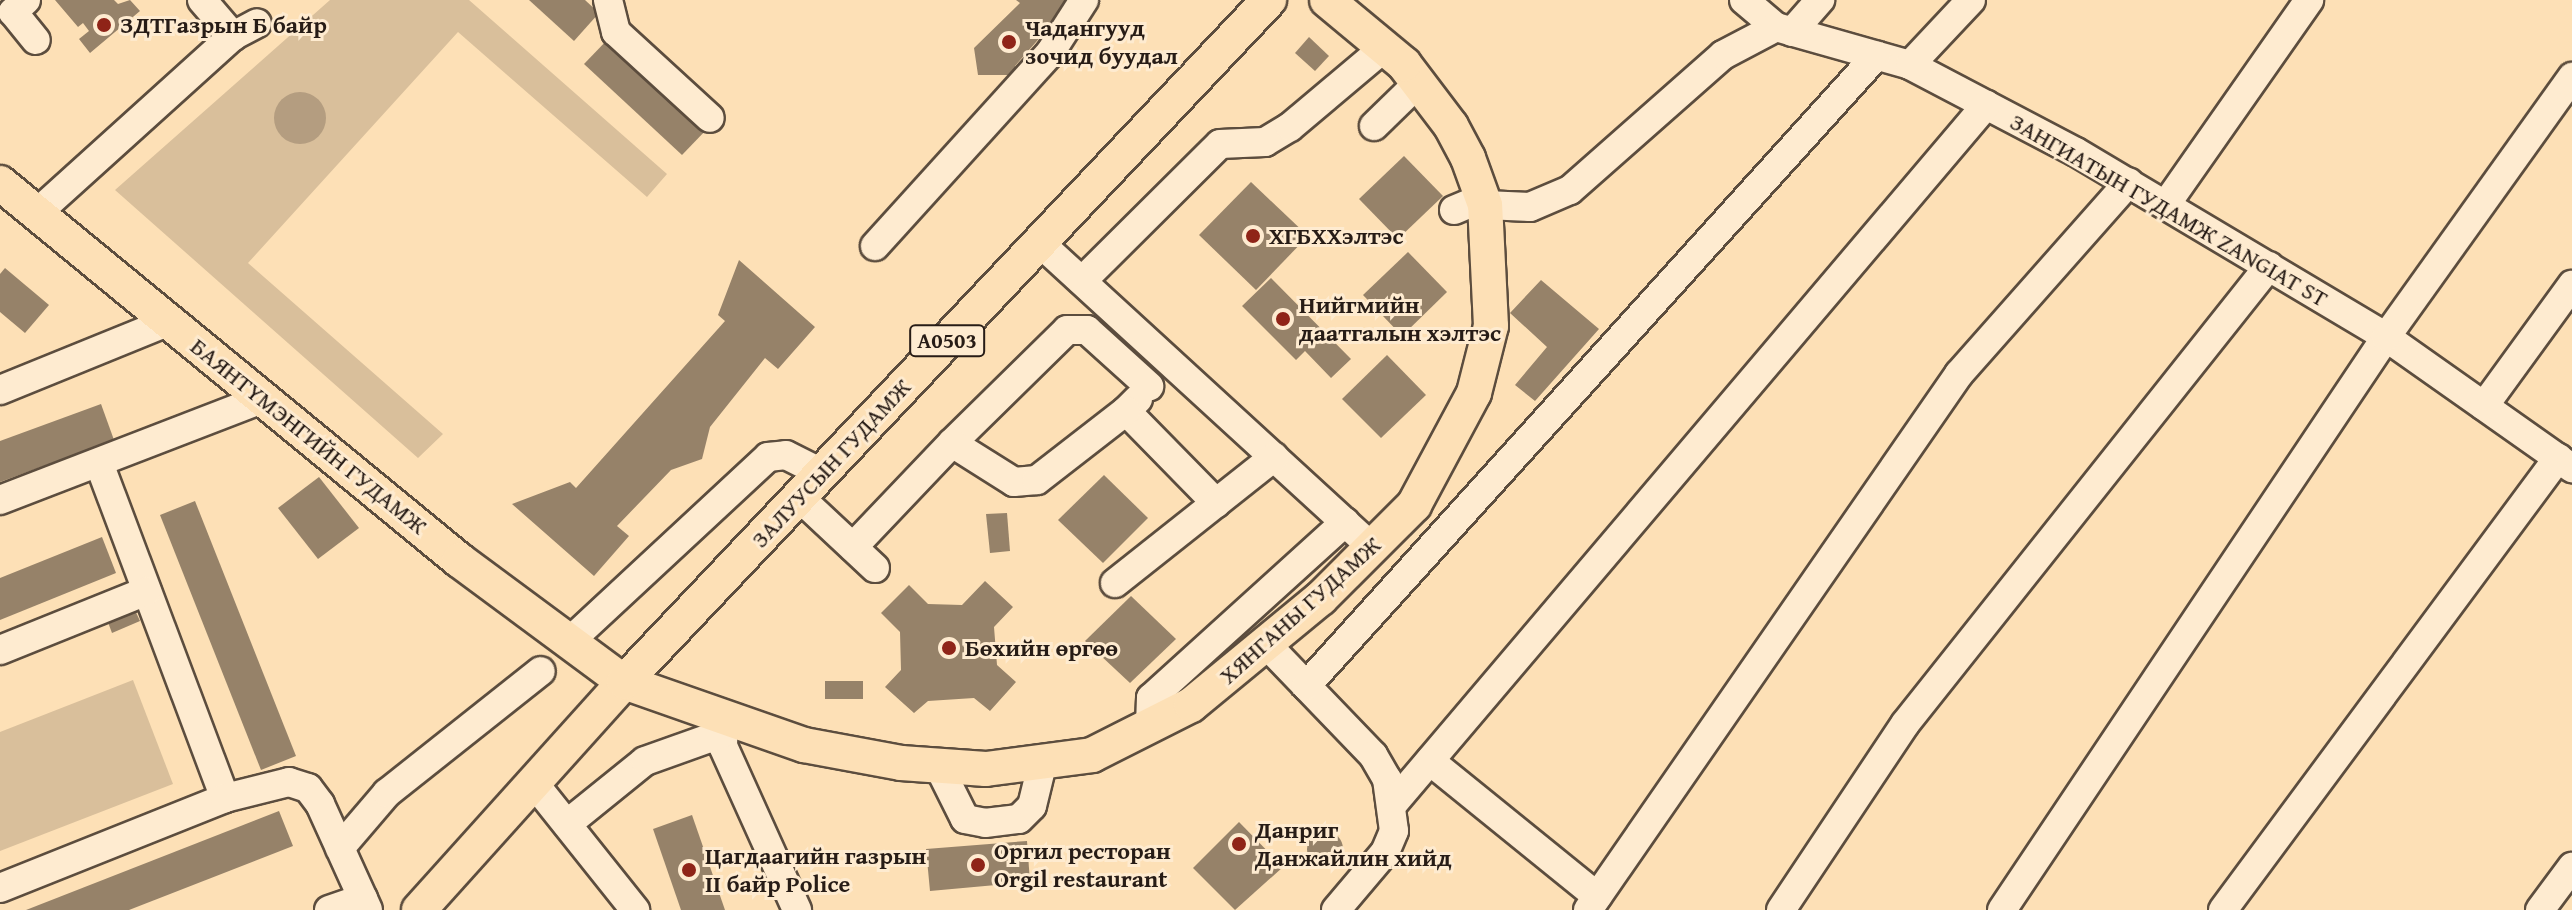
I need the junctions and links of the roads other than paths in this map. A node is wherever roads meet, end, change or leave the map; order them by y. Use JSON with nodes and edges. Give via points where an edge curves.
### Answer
{"nodes":[{"id":1,"x":26,"y":0,"type":"edge"},
{"id":2,"x":202,"y":0,"type":"edge"},
{"id":3,"x":608,"y":0,"type":"edge"},
{"id":4,"x":1084,"y":0,"type":"edge"},
{"id":5,"x":1269,"y":0,"type":"edge"},
{"id":6,"x":1327,"y":0,"type":"edge"},
{"id":7,"x":1820,"y":0,"type":"edge"},
{"id":8,"x":1971,"y":0,"type":"edge"},
{"id":9,"x":2309,"y":0,"type":"edge"},
{"id":10,"x":1769,"y":19,"type":"edge"},
{"id":11,"x":36,"y":40,"type":"dead end"},
{"id":12,"x":1385,"y":47,"type":"junction"},
{"id":13,"x":1876,"y":56,"type":"junction"},
{"id":14,"x":1910,"y":65,"type":"junction"},
{"id":15,"x":2572,"y":77,"type":"edge"},
{"id":16,"x":1418,"y":83,"type":"junction"},
{"id":17,"x":1986,"y":105,"type":"junction"},
{"id":18,"x":710,"y":118,"type":"dead end"},
{"id":19,"x":1374,"y":126,"type":"dead end"},
{"id":20,"x":2129,"y":182,"type":"junction"},
{"id":21,"x":0,"y":183,"type":"edge"},
{"id":22,"x":2167,"y":203,"type":"junction"},
{"id":23,"x":1474,"y":204,"type":"junction"},
{"id":24,"x":37,"y":213,"type":"junction"},
{"id":25,"x":1040,"y":243,"type":"junction"},
{"id":26,"x":875,"y":246,"type":"dead end"},
{"id":27,"x":2269,"y":266,"type":"junction"},
{"id":28,"x":1082,"y":281,"type":"junction"},
{"id":29,"x":2572,"y":285,"type":"edge"},
{"id":30,"x":170,"y":321,"type":"junction"},
{"id":31,"x":2386,"y":337,"type":"junction"},
{"id":32,"x":1171,"y":363,"type":"junction"},
{"id":33,"x":1149,"y":386,"type":"junction"},
{"id":34,"x":0,"y":390,"type":"edge"},
{"id":35,"x":264,"y":398,"type":"junction"},
{"id":36,"x":2484,"y":406,"type":"junction"},
{"id":37,"x":1126,"y":411,"type":"junction"},
{"id":38,"x":952,"y":443,"type":"junction"},
{"id":39,"x":1274,"y":457,"type":"junction"},
{"id":40,"x":99,"y":463,"type":"junction"},
{"id":41,"x":2565,"y":463,"type":"edge"},
{"id":42,"x":822,"y":473,"type":"junction"},
{"id":43,"x":799,"y":497,"type":"junction"},
{"id":44,"x":0,"y":500,"type":"edge"},
{"id":45,"x":1216,"y":503,"type":"junction"},
{"id":46,"x":1345,"y":522,"type":"junction"},
{"id":47,"x":853,"y":547,"type":"junction"},
{"id":48,"x":1372,"y":547,"type":"junction"},
{"id":49,"x":875,"y":568,"type":"dead end"},
{"id":50,"x":1115,"y":583,"type":"dead end"},
{"id":51,"x":147,"y":591,"type":"junction"},
{"id":52,"x":570,"y":641,"type":"junction"},
{"id":53,"x":1267,"y":645,"type":"junction"},
{"id":54,"x":0,"y":650,"type":"edge"},
{"id":55,"x":541,"y":671,"type":"dead end"},
{"id":56,"x":624,"y":682,"type":"junction"},
{"id":57,"x":1306,"y":686,"type":"junction"},
{"id":58,"x":722,"y":726,"type":"junction"},
{"id":59,"x":1150,"y":726,"type":"junction"},
{"id":60,"x":1043,"y":761,"type":"junction"},
{"id":61,"x":1430,"y":761,"type":"junction"},
{"id":62,"x":938,"y":765,"type":"junction"},
{"id":63,"x":533,"y":782,"type":"junction"},
{"id":64,"x":225,"y":798,"type":"junction"},
{"id":65,"x":1393,"y":804,"type":"junction"},
{"id":66,"x":567,"y":824,"type":"junction"},
{"id":67,"x":340,"y":848,"type":"junction"},
{"id":68,"x":2572,"y":867,"type":"edge"},
{"id":69,"x":0,"y":888,"type":"edge"},
{"id":70,"x":1593,"y":903,"type":"edge"},
{"id":71,"x":360,"y":906,"type":"edge"},
{"id":72,"x":329,"y":910,"type":"edge"},
{"id":73,"x":419,"y":910,"type":"edge"},
{"id":74,"x":635,"y":910,"type":"edge"},
{"id":75,"x":797,"y":910,"type":"edge"},
{"id":76,"x":1336,"y":910,"type":"edge"},
{"id":77,"x":1781,"y":910,"type":"edge"},
{"id":78,"x":2002,"y":910,"type":"edge"},
{"id":79,"x":2223,"y":910,"type":"edge"},
{"id":80,"x":2540,"y":910,"type":"edge"}],
"edges":[{"from":1,"to":11,"type":"street","via":[[13,12]]},
{"from":2,"to":24,"type":"street","via":[[245,29]]},
{"from":3,"to":18,"type":"street","via":[[616,32]]},
{"from":4,"to":26,"type":"street","via":[[1050,53]]},
{"from":5,"to":25,"type":"main road","name":"ЗАЛУУСЫН ГУДАМЖ","number":"A0503"},
{"from":6,"to":12,"type":"main road","name":"ХЯНГАНЫ ГУДАМЖ"},
{"from":7,"to":10,"type":"street"},
{"from":8,"to":14,"type":"street"},
{"from":9,"to":22,"type":"street"},
{"from":10,"to":13,"type":"street","name":"ЗАНГИАТЫН ГУДАМЖ ZANGIAT ST"},
{"from":10,"to":23,"type":"street","via":[[1570,190],[1530,207]]},
{"from":12,"to":16,"type":"main road","name":"ХЯНГАНЫ ГУДАМЖ"},
{"from":12,"to":28,"type":"street","via":[[1265,142],[1220,144]]},
{"from":13,"to":14,"type":"street","name":"ЗАНГИАТЫН ГУДАМЖ ZANGIAT ST"},
{"from":13,"to":57,"type":"street"},
{"from":14,"to":17,"type":"street","name":"ЗАНГИАТЫН ГУДАМЖ ZANGIAT ST"},
{"from":15,"to":31,"type":"street"},
{"from":16,"to":19,"type":"street"},
{"from":16,"to":23,"type":"main road","name":"ХЯНГАНЫ ГУДАМЖ","via":[[1458,137]]},
{"from":17,"to":20,"type":"street","name":"ЗАНГИАТЫН ГУДАМЖ ZANGIAT ST"},
{"from":17,"to":61,"type":"street"},
{"from":20,"to":22,"type":"street","name":"ЗАНГИАТЫН ГУДАМЖ ZANGIAT ST"},
{"from":20,"to":70,"type":"street","via":[[1959,374]]},
{"from":21,"to":24,"type":"main road","name":"БАЯНТҮМЭНГИЙН ГУДАМЖ"},
{"from":22,"to":27,"type":"street","name":"ЗАНГИАТЫН ГУДАМЖ ZANGIAT ST"},
{"from":23,"to":48,"type":"main road","name":"ХЯНГАНЫ ГУДАМЖ","via":[[1491,326],[1474,393],[1414,505]]},
{"from":24,"to":30,"type":"main road","name":"БАЯНТҮМЭНГИЙН ГУДАМЖ"},
{"from":25,"to":28,"type":"street"},
{"from":25,"to":42,"type":"main road","name":"ЗАЛУУСЫН ГУДАМЖ","number":"A0503"},
{"from":27,"to":31,"type":"street","name":"ЗАНГИАТЫН ГУДАМЖ ZANGIAT ST"},
{"from":27,"to":77,"type":"street","via":[[1905,724]]},
{"from":28,"to":32,"type":"street"},
{"from":29,"to":36,"type":"street"},
{"from":30,"to":34,"type":"street"},
{"from":30,"to":35,"type":"main road","name":"БАЯНТҮМЭНГИЙН ГУДАМЖ"},
{"from":31,"to":36,"type":"street","name":"ЗАНГИАТЫН ГУДАМЖ ZANGIAT ST"},
{"from":31,"to":78,"type":"street"},
{"from":32,"to":33,"type":"street"},
{"from":32,"to":39,"type":"street"},
{"from":33,"to":37,"type":"street"},
{"from":33,"to":38,"type":"street","via":[[1087,330],[1067,330]]},
{"from":35,"to":40,"type":"street"},
{"from":35,"to":52,"type":"main road","name":"БАЯНТҮМЭНГИЙН ГУДАМЖ","via":[[459,560]]},
{"from":36,"to":41,"type":"street","name":"ЗАНГИАТЫН ГУДАМЖ ZANGIAT ST"},
{"from":37,"to":38,"type":"street","via":[[1037,480],[1014,482]]},
{"from":37,"to":45,"type":"street"},
{"from":38,"to":47,"type":"street"},
{"from":39,"to":45,"type":"street"},
{"from":39,"to":46,"type":"street"},
{"from":40,"to":44,"type":"street"},
{"from":40,"to":51,"type":"street"},
{"from":41,"to":79,"type":"street"},
{"from":42,"to":43,"type":"main road","name":"ЗАЛУУСЫН ГУДАМЖ","number":"A0503"},
{"from":42,"to":52,"type":"street","via":[[786,455],[768,457]]},
{"from":43,"to":47,"type":"street"},
{"from":43,"to":56,"type":"main road","name":"ЗАЛУУСЫН ГУДАМЖ","number":"A0503"},
{"from":45,"to":50,"type":"street"},
{"from":46,"to":48,"type":"street"},
{"from":46,"to":59,"type":"street","via":[[1151,698]]},
{"from":47,"to":49,"type":"street"},
{"from":48,"to":53,"type":"main road","name":"ХЯНГАНЫ ГУДАМЖ"},
{"from":51,"to":54,"type":"street"},
{"from":51,"to":64,"type":"street"},
{"from":52,"to":56,"type":"main road","name":"БАЯНТҮМЭНГИЙН ГУДАМЖ"},
{"from":53,"to":57,"type":"street"},
{"from":53,"to":59,"type":"main road","name":"ХЯНГАНЫ ГУДАМЖ","via":[[1191,705]]},
{"from":55,"to":67,"type":"street","via":[[387,793]]},
{"from":56,"to":58,"type":"main road","name":"ХЯНГАНЫ ГУДАМЖ"},
{"from":56,"to":63,"type":"main road","number":"A0503"},
{"from":57,"to":65,"type":"street","via":[[1373,755]]},
{"from":58,"to":62,"type":"main road","name":"ХЯНГАНЫ ГУДАМЖ","via":[[804,745]]},
{"from":58,"to":66,"type":"street","via":[[645,761]]},
{"from":58,"to":75,"type":"street"},
{"from":59,"to":60,"type":"main road","name":"ХЯНГАНЫ ГУДАМЖ","via":[[1092,755]]},
{"from":60,"to":62,"type":"main road","name":"ХЯНГАНЫ ГУДАМЖ","via":[[986,769]]},
{"from":60,"to":62,"type":"street","via":[[1032,806],[1019,819],[985,823],[965,819]]},
{"from":61,"to":65,"type":"street"},
{"from":61,"to":70,"type":"street"},
{"from":63,"to":66,"type":"street"},
{"from":63,"to":73,"type":"main road","number":"A0503"},
{"from":64,"to":67,"type":"street","via":[[289,782],[308,788]]},
{"from":64,"to":69,"type":"street"},
{"from":65,"to":76,"type":"street","via":[[1394,831],[1385,852]]},
{"from":66,"to":74,"type":"street"},
{"from":67,"to":71,"type":"street"},
{"from":68,"to":80,"type":"street"},
{"from":71,"to":72,"type":"street"}]}
